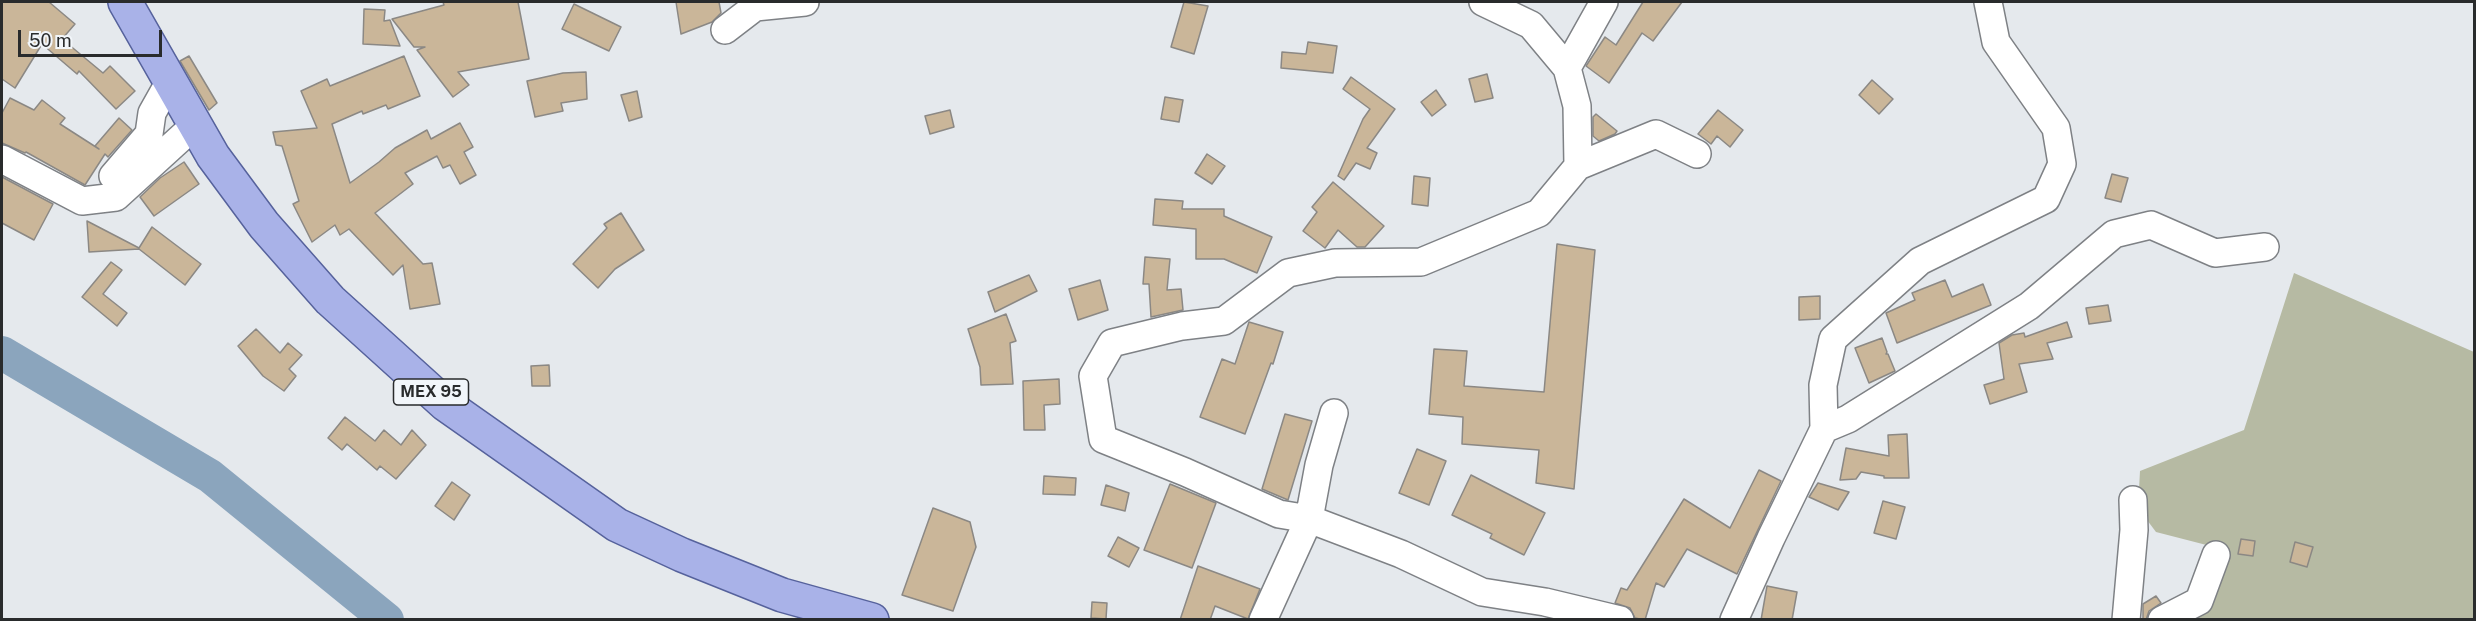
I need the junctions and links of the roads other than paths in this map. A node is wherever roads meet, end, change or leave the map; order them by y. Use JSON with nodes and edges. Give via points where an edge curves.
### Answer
{"nodes":[{"id":1,"x":125,"y":2,"type":"edge"},
{"id":2,"x":805,"y":2,"type":"edge"},
{"id":3,"x":1483,"y":2,"type":"edge"},
{"id":4,"x":1604,"y":2,"type":"edge"},
{"id":5,"x":1988,"y":2,"type":"edge"},
{"id":6,"x":725,"y":30,"type":"dead end"},
{"id":7,"x":1567,"y":68,"type":"junction"},
{"id":8,"x":170,"y":81,"type":"junction"},
{"id":9,"x":195,"y":125,"type":"junction"},
{"id":10,"x":1697,"y":154,"type":"dead end"},
{"id":11,"x":2,"y":159,"type":"edge"},
{"id":12,"x":1578,"y":165,"type":"junction"},
{"id":13,"x":113,"y":176,"type":"dead end"},
{"id":14,"x":2265,"y":247,"type":"dead end"},
{"id":15,"x":1334,"y":413,"type":"dead end"},
{"id":16,"x":1824,"y":429,"type":"junction"},
{"id":17,"x":2133,"y":500,"type":"dead end"},
{"id":18,"x":1309,"y":519,"type":"junction"},
{"id":19,"x":2216,"y":555,"type":"dead end"},
{"id":20,"x":872,"y":620,"type":"edge"},
{"id":21,"x":1263,"y":620,"type":"edge"},
{"id":22,"x":1620,"y":620,"type":"edge"},
{"id":23,"x":1734,"y":620,"type":"edge"},
{"id":24,"x":2126,"y":620,"type":"edge"},
{"id":25,"x":2162,"y":620,"type":"edge"}],
"edges":[{"from":1,"to":8,"type":"main road","number":"MEX 95"},
{"from":2,"to":6,"type":"street","via":[[755,7]]},
{"from":3,"to":7,"type":"street","via":[[1531,25]]},
{"from":4,"to":7,"type":"street"},
{"from":5,"to":16,"type":"street","via":[[1995,42],[2056,128],[2062,164],[2046,199],[1920,261],[1833,339],[1823,385]]},
{"from":7,"to":12,"type":"street","via":[[1577,106]]},
{"from":8,"to":9,"type":"main road","number":"MEX 95"},
{"from":8,"to":13,"type":"street","via":[[152,113],[149,134]]},
{"from":9,"to":11,"type":"street","via":[[116,197],[82,201]]},
{"from":9,"to":20,"type":"main road","number":"MEX 95","via":[[264,225],[323,291],[445,404],[617,525],[782,595]]},
{"from":10,"to":12,"type":"street","via":[[1656,134]]},
{"from":12,"to":18,"type":"street","via":[[1539,213],[1421,262],[1335,263],[1288,273],[1224,321],[1182,326],[1112,343],[1093,376],[1103,439],[1278,514]]},
{"from":14,"to":16,"type":"street","via":[[2215,253],[2151,225],[2114,234],[2029,306],[1848,419]]},
{"from":15,"to":18,"type":"street"},
{"from":16,"to":23,"type":"street"},
{"from":17,"to":24,"type":"street"},
{"from":18,"to":21,"type":"street"},
{"from":18,"to":22,"type":"street","via":[[1401,554],[1482,592]]},
{"from":19,"to":25,"type":"street","via":[[2199,601]]}]}
